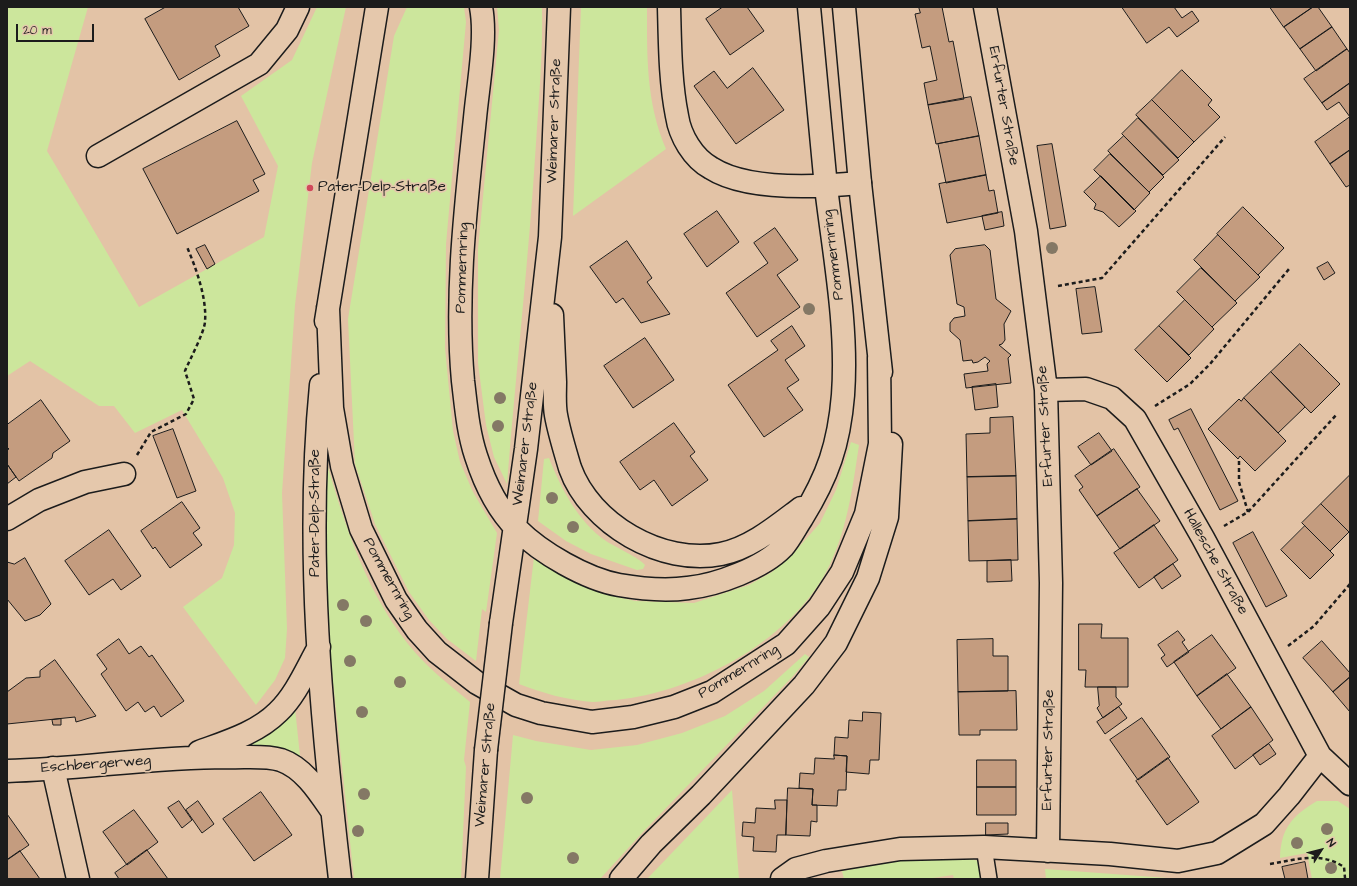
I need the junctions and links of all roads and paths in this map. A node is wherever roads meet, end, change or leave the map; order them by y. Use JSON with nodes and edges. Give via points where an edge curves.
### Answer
{"nodes":[{"id":1,"x":298,"y":7,"type":"edge"},
{"id":2,"x":376,"y":7,"type":"edge"},
{"id":3,"x":388,"y":7,"type":"edge"},
{"id":4,"x":481,"y":7,"type":"edge"},
{"id":5,"x":559,"y":7,"type":"edge"},
{"id":6,"x":669,"y":7,"type":"edge"},
{"id":7,"x":809,"y":7,"type":"edge"},
{"id":8,"x":844,"y":7,"type":"edge"},
{"id":9,"x":985,"y":7,"type":"edge"},
{"id":10,"x":369,"y":52,"type":"junction"},
{"id":11,"x":1225,"y":137,"type":"dead end"},
{"id":12,"x":98,"y":156,"type":"dead end"},
{"id":13,"x":860,"y":183,"type":"junction"},
{"id":14,"x":826,"y":187,"type":"junction"},
{"id":15,"x":550,"y":237,"type":"junction"},
{"id":16,"x":187,"y":247,"type":"dead end"},
{"id":17,"x":1289,"y":269,"type":"dead end"},
{"id":18,"x":1053,"y":286,"type":"dead end"},
{"id":19,"x":328,"y":308,"type":"junction"},
{"id":20,"x":879,"y":358,"type":"junction"},
{"id":21,"x":1046,"y":390,"type":"junction"},
{"id":22,"x":1155,"y":406,"type":"dead end"},
{"id":23,"x":1337,"y":414,"type":"dead end"},
{"id":24,"x":1239,"y":461,"type":"dead end"},
{"id":25,"x":124,"y":474,"type":"joint"},
{"id":26,"x":814,"y":499,"type":"junction"},
{"id":27,"x":1248,"y":512,"type":"junction"},
{"id":28,"x":7,"y":519,"type":"edge"},
{"id":29,"x":516,"y":528,"type":"junction"},
{"id":30,"x":1220,"y":528,"type":"dead end"},
{"id":31,"x":1350,"y":584,"type":"edge"},
{"id":32,"x":319,"y":647,"type":"junction"},
{"id":33,"x":1285,"y":648,"type":"dead end"},
{"id":34,"x":1320,"y":756,"type":"junction"},
{"id":35,"x":185,"y":757,"type":"junction"},
{"id":36,"x":53,"y":768,"type":"junction"},
{"id":37,"x":7,"y":771,"type":"edge"},
{"id":38,"x":1350,"y":784,"type":"edge"},
{"id":39,"x":332,"y":811,"type":"junction"},
{"id":40,"x":984,"y":847,"type":"junction"},
{"id":41,"x":1048,"y":851,"type":"junction"},
{"id":42,"x":1270,"y":864,"type":"dead end"},
{"id":43,"x":78,"y":879,"type":"edge"},
{"id":44,"x":340,"y":879,"type":"edge"},
{"id":45,"x":477,"y":879,"type":"edge"},
{"id":46,"x":621,"y":879,"type":"edge"},
{"id":47,"x":782,"y":879,"type":"edge"},
{"id":48,"x":989,"y":879,"type":"edge"},
{"id":49,"x":1347,"y":879,"type":"edge"}],
"edges":[{"from":1,"to":12,"type":"street","via":[[287,30],[259,64]]},
{"from":2,"to":10,"type":"street","name":"Pater-Delp-Straße"},
{"from":3,"to":10,"type":"street"},
{"from":4,"to":29,"type":"street","name":"Pommernring","via":[[482,49],[462,243],[460,350],[469,432],[477,458],[500,507]]},
{"from":5,"to":15,"type":"street","name":"Weimarer Straße"},
{"from":6,"to":14,"type":"street","via":[[670,54],[677,117],[684,138],[693,153],[711,168],[734,178],[770,184]]},
{"from":7,"to":14,"type":"street","name":"Pommernring"},
{"from":8,"to":13,"type":"street","name":"Pommernring"},
{"from":9,"to":21,"type":"street","name":"Erfurter Straße","via":[[1026,231]]},
{"from":10,"to":19,"type":"street","name":"Pater-Delp-Straße"},
{"from":11,"to":18,"type":"path","via":[[1102,278]]},
{"from":13,"to":14,"type":"street"},
{"from":13,"to":20,"type":"street","name":"Pommernring"},
{"from":14,"to":26,"type":"street","name":"Pommernring","via":[[840,307],[844,359],[843,391],[839,435],[827,473]]},
{"from":15,"to":26,"type":"street","name":"Pommernring","via":[[556,415],[570,468],[578,486],[596,510],[642,543],[663,551],[693,556],[721,554],[740,548],[769,533]]},
{"from":15,"to":29,"type":"street","name":"Weimarer Straße"},
{"from":16,"to":25,"type":"path","via":[[202,288],[205,322],[185,371],[194,399],[186,414],[151,432]]},
{"from":17,"to":22,"type":"path","via":[[1210,364],[1190,384]]},
{"from":19,"to":20,"type":"street","name":"Pommernring","via":[[332,408],[342,466],[361,529],[396,600],[417,630],[437,652],[477,683],[516,705],[541,713],[592,722],[660,711],[712,692],[786,644],[819,607],[842,572],[866,514],[880,444]]},
{"from":19,"to":32,"type":"street","name":"Pater-Delp-Straße","via":[[317,427],[315,523]]},
{"from":20,"to":46,"type":"street","name":"Pommernring","via":[[892,446],[887,516],[868,578],[836,643],[804,685]]},
{"from":21,"to":34,"type":"street","name":"Hallesche Straße","via":[[1086,389],[1112,398],[1135,419],[1203,538]]},
{"from":21,"to":41,"type":"street","name":"Erfurter Straße","via":[[1051,583]]},
{"from":23,"to":27,"type":"path"},
{"from":24,"to":27,"type":"path","via":[[1239,482]]},
{"from":25,"to":28,"type":"street","via":[[85,482],[39,500]]},
{"from":26,"to":29,"type":"street","name":"Pommernring","via":[[783,546],[766,561],[745,572],[690,588],[660,589],[608,583],[575,569],[547,552]]},
{"from":27,"to":30,"type":"path"},
{"from":29,"to":45,"type":"street","name":"Weimarer Straße","bridge":true,"via":[[501,623],[486,750]]},
{"from":31,"to":33,"type":"path","via":[[1314,626]]},
{"from":32,"to":35,"type":"street","name":"Eschbergerweg","via":[[296,688],[278,712],[250,732]]},
{"from":32,"to":39,"type":"street","name":"Pater-Delp-Straße"},
{"from":34,"to":38,"type":"street","name":"Hallesche Straße"},
{"from":34,"to":41,"type":"street","via":[[1290,796],[1264,824],[1217,853],[1178,861]]},
{"from":35,"to":36,"type":"street","name":"Eschbergerweg","via":[[114,765]]},
{"from":35,"to":39,"type":"street","name":"Eschbergerweg","via":[[281,760],[306,776]]},
{"from":36,"to":37,"type":"street","name":"Eschbergerweg"},
{"from":36,"to":43,"type":"street"},
{"from":39,"to":44,"type":"street","name":"Pater-Delp-Straße"},
{"from":40,"to":41,"type":"street"},
{"from":40,"to":47,"type":"street","via":[[900,849],[826,861],[796,869]]},
{"from":40,"to":48,"type":"lane"},
{"from":42,"to":49,"type":"path","via":[[1302,858],[1327,858],[1344,867]]}]}
